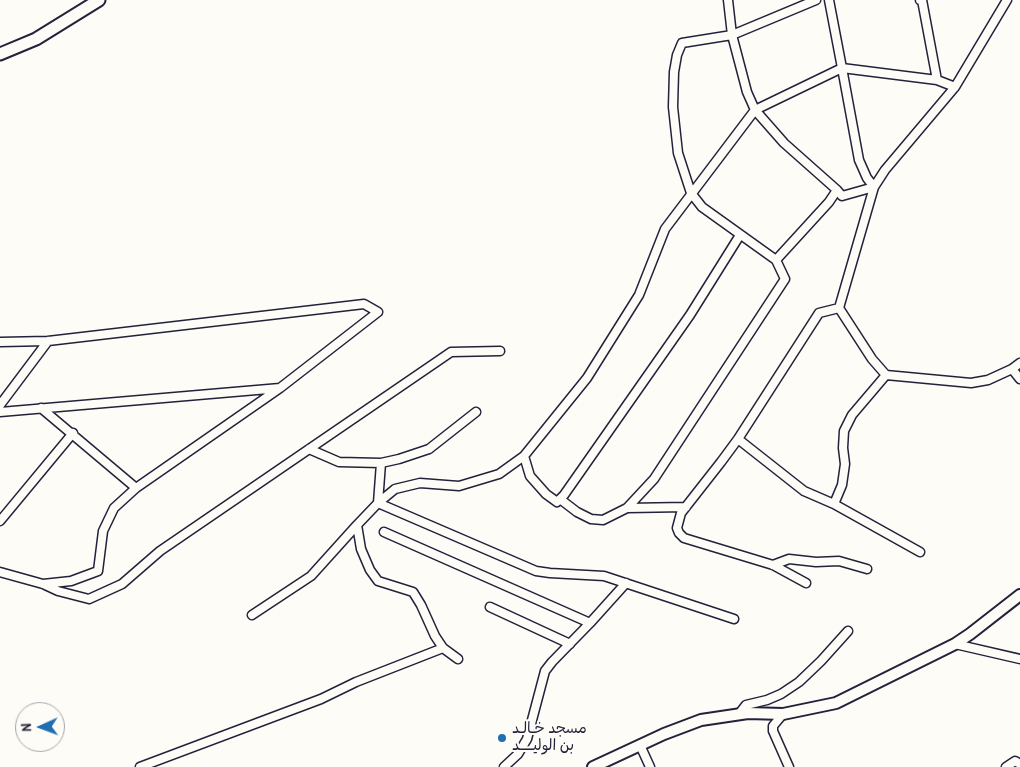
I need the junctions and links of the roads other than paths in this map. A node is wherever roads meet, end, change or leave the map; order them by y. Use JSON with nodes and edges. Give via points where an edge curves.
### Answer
{"nodes":[{"id":1,"x":99,"y":0,"type":"edge"},
{"id":2,"x":728,"y":0,"type":"edge"},
{"id":3,"x":816,"y":0,"type":"edge"},
{"id":4,"x":829,"y":0,"type":"edge"},
{"id":5,"x":921,"y":0,"type":"edge"},
{"id":6,"x":1007,"y":0,"type":"edge"},
{"id":7,"x":732,"y":35,"type":"junction"},
{"id":8,"x":0,"y":54,"type":"edge"},
{"id":9,"x":842,"y":68,"type":"junction"},
{"id":10,"x":937,"y":80,"type":"junction"},
{"id":11,"x":955,"y":87,"type":"junction"},
{"id":12,"x":754,"y":110,"type":"junction"},
{"id":13,"x":874,"y":187,"type":"junction"},
{"id":14,"x":837,"y":190,"type":"junction"},
{"id":15,"x":691,"y":193,"type":"junction"},
{"id":16,"x":740,"y":235,"type":"junction"},
{"id":17,"x":776,"y":260,"type":"junction"},
{"id":18,"x":839,"y":308,"type":"junction"},
{"id":19,"x":48,"y":340,"type":"junction"},
{"id":20,"x":0,"y":342,"type":"edge"},
{"id":21,"x":500,"y":351,"type":"dead end"},
{"id":22,"x":1020,"y":363,"type":"edge"},
{"id":23,"x":1012,"y":369,"type":"junction"},
{"id":24,"x":886,"y":375,"type":"junction"},
{"id":25,"x":1020,"y":379,"type":"edge"},
{"id":26,"x":280,"y":388,"type":"junction"},
{"id":27,"x":0,"y":405,"type":"edge"},
{"id":28,"x":41,"y":408,"type":"junction"},
{"id":29,"x":0,"y":412,"type":"edge"},
{"id":30,"x":476,"y":412,"type":"dead end"},
{"id":31,"x":73,"y":434,"type":"junction"},
{"id":32,"x":738,"y":439,"type":"junction"},
{"id":33,"x":309,"y":449,"type":"junction"},
{"id":34,"x":524,"y":456,"type":"junction"},
{"id":35,"x":381,"y":463,"type":"junction"},
{"id":36,"x":136,"y":488,"type":"junction"},
{"id":37,"x":560,"y":499,"type":"junction"},
{"id":38,"x":378,"y":503,"type":"junction"},
{"id":39,"x":834,"y":504,"type":"junction"},
{"id":40,"x":686,"y":506,"type":"junction"},
{"id":41,"x":627,"y":508,"type":"junction"},
{"id":42,"x":0,"y":521,"type":"edge"},
{"id":43,"x":357,"y":525,"type":"junction"},
{"id":44,"x":384,"y":532,"type":"dead end"},
{"id":45,"x":920,"y":552,"type":"dead end"},
{"id":46,"x":773,"y":565,"type":"junction"},
{"id":47,"x":867,"y":569,"type":"dead end"},
{"id":48,"x":0,"y":572,"type":"edge"},
{"id":49,"x":626,"y":583,"type":"junction"},
{"id":50,"x":806,"y":583,"type":"dead end"},
{"id":51,"x":43,"y":584,"type":"junction"},
{"id":52,"x":1020,"y":595,"type":"edge"},
{"id":53,"x":490,"y":607,"type":"dead end"},
{"id":54,"x":252,"y":615,"type":"dead end"},
{"id":55,"x":734,"y":619,"type":"dead end"},
{"id":56,"x":590,"y":623,"type":"junction"},
{"id":57,"x":848,"y":630,"type":"dead end"},
{"id":58,"x":570,"y":644,"type":"junction"},
{"id":59,"x":954,"y":644,"type":"junction"},
{"id":60,"x":443,"y":648,"type":"junction"},
{"id":61,"x":458,"y":659,"type":"dead end"},
{"id":62,"x":1020,"y":659,"type":"edge"},
{"id":63,"x":739,"y":714,"type":"junction"},
{"id":64,"x":783,"y":714,"type":"junction"},
{"id":65,"x":640,"y":745,"type":"junction"},
{"id":66,"x":1020,"y":764,"type":"edge"},
{"id":67,"x":144,"y":766,"type":"edge"},
{"id":68,"x":504,"y":767,"type":"edge"},
{"id":69,"x":593,"y":767,"type":"edge"},
{"id":70,"x":650,"y":767,"type":"edge"},
{"id":71,"x":789,"y":767,"type":"edge"},
{"id":72,"x":1006,"y":767,"type":"edge"}],
"edges":[{"from":1,"to":8,"type":"main road","via":[[36,39]]},
{"from":2,"to":7,"type":"street"},
{"from":3,"to":7,"type":"street"},
{"from":4,"to":9,"type":"street"},
{"from":5,"to":10,"type":"street"},
{"from":6,"to":11,"type":"street"},
{"from":7,"to":12,"type":"street"},
{"from":7,"to":15,"type":"street","via":[[682,43],[677,55],[674,116],[678,153]]},
{"from":9,"to":10,"type":"street"},
{"from":9,"to":12,"type":"street"},
{"from":9,"to":13,"type":"street","via":[[860,160]]},
{"from":10,"to":11,"type":"street"},
{"from":11,"to":13,"type":"street"},
{"from":12,"to":14,"type":"street","via":[[784,143]]},
{"from":12,"to":15,"type":"street"},
{"from":13,"to":14,"type":"street","via":[[842,196]]},
{"from":13,"to":18,"type":"street"},
{"from":14,"to":17,"type":"street"},
{"from":15,"to":16,"type":"street","via":[[702,207]]},
{"from":15,"to":34,"type":"street","via":[[665,229],[639,294],[587,378]]},
{"from":16,"to":17,"type":"street"},
{"from":16,"to":37,"type":"street","via":[[690,315]]},
{"from":17,"to":41,"type":"street","via":[[785,279],[654,480]]},
{"from":18,"to":24,"type":"street"},
{"from":18,"to":32,"type":"street","via":[[819,312]]},
{"from":19,"to":20,"type":"street"},
{"from":19,"to":26,"type":"street","via":[[364,304],[378,312]]},
{"from":19,"to":27,"type":"street"},
{"from":21,"to":33,"type":"street","via":[[451,352]]},
{"from":22,"to":23,"type":"street"},
{"from":23,"to":24,"type":"street","via":[[972,383]]},
{"from":23,"to":25,"type":"street"},
{"from":24,"to":39,"type":"street","via":[[852,416],[844,431],[845,464],[842,485]]},
{"from":26,"to":28,"type":"street"},
{"from":26,"to":36,"type":"street"},
{"from":28,"to":29,"type":"street"},
{"from":28,"to":31,"type":"street"},
{"from":30,"to":35,"type":"street","via":[[428,449]]},
{"from":31,"to":36,"type":"street"},
{"from":31,"to":42,"type":"street"},
{"from":32,"to":39,"type":"street","via":[[804,491]]},
{"from":32,"to":40,"type":"street"},
{"from":33,"to":35,"type":"street","via":[[339,462]]},
{"from":33,"to":51,"type":"street","via":[[160,551],[122,584],[89,599]]},
{"from":34,"to":37,"type":"street","via":[[530,476],[546,494],[557,502]]},
{"from":34,"to":38,"type":"street","via":[[499,474],[459,486],[420,483],[395,489]]},
{"from":35,"to":38,"type":"street"},
{"from":36,"to":51,"type":"street","via":[[114,508],[103,531],[98,571],[71,581]]},
{"from":37,"to":41,"type":"street","via":[[590,519],[603,520]]},
{"from":38,"to":43,"type":"street"},
{"from":38,"to":49,"type":"street","via":[[536,570],[604,576]]},
{"from":39,"to":45,"type":"street"},
{"from":40,"to":41,"type":"street"},
{"from":40,"to":46,"type":"street","via":[[677,528],[684,538]]},
{"from":43,"to":54,"type":"street","via":[[311,576]]},
{"from":43,"to":60,"type":"street","via":[[370,570],[378,581],[413,592]]},
{"from":44,"to":56,"type":"street"},
{"from":46,"to":47,"type":"street","via":[[790,560],[839,562]]},
{"from":46,"to":50,"type":"street"},
{"from":48,"to":51,"type":"street"},
{"from":49,"to":55,"type":"street"},
{"from":49,"to":56,"type":"street"},
{"from":52,"to":59,"type":"street"},
{"from":53,"to":58,"type":"street"},
{"from":56,"to":58,"type":"street"},
{"from":57,"to":63,"type":"street","via":[[800,682],[782,694],[746,705]]},
{"from":58,"to":68,"type":"street","via":[[545,671],[527,739],[518,754]]},
{"from":59,"to":62,"type":"street"},
{"from":59,"to":64,"type":"street","via":[[836,703]]},
{"from":60,"to":61,"type":"street"},
{"from":60,"to":67,"type":"street","via":[[321,699]]},
{"from":63,"to":64,"type":"street"},
{"from":63,"to":65,"type":"street","via":[[701,720]]},
{"from":64,"to":71,"type":"street","via":[[773,726],[773,731]]},
{"from":65,"to":69,"type":"street"},
{"from":65,"to":70,"type":"street"},
{"from":66,"to":72,"type":"street","via":[[1015,762]]}]}
